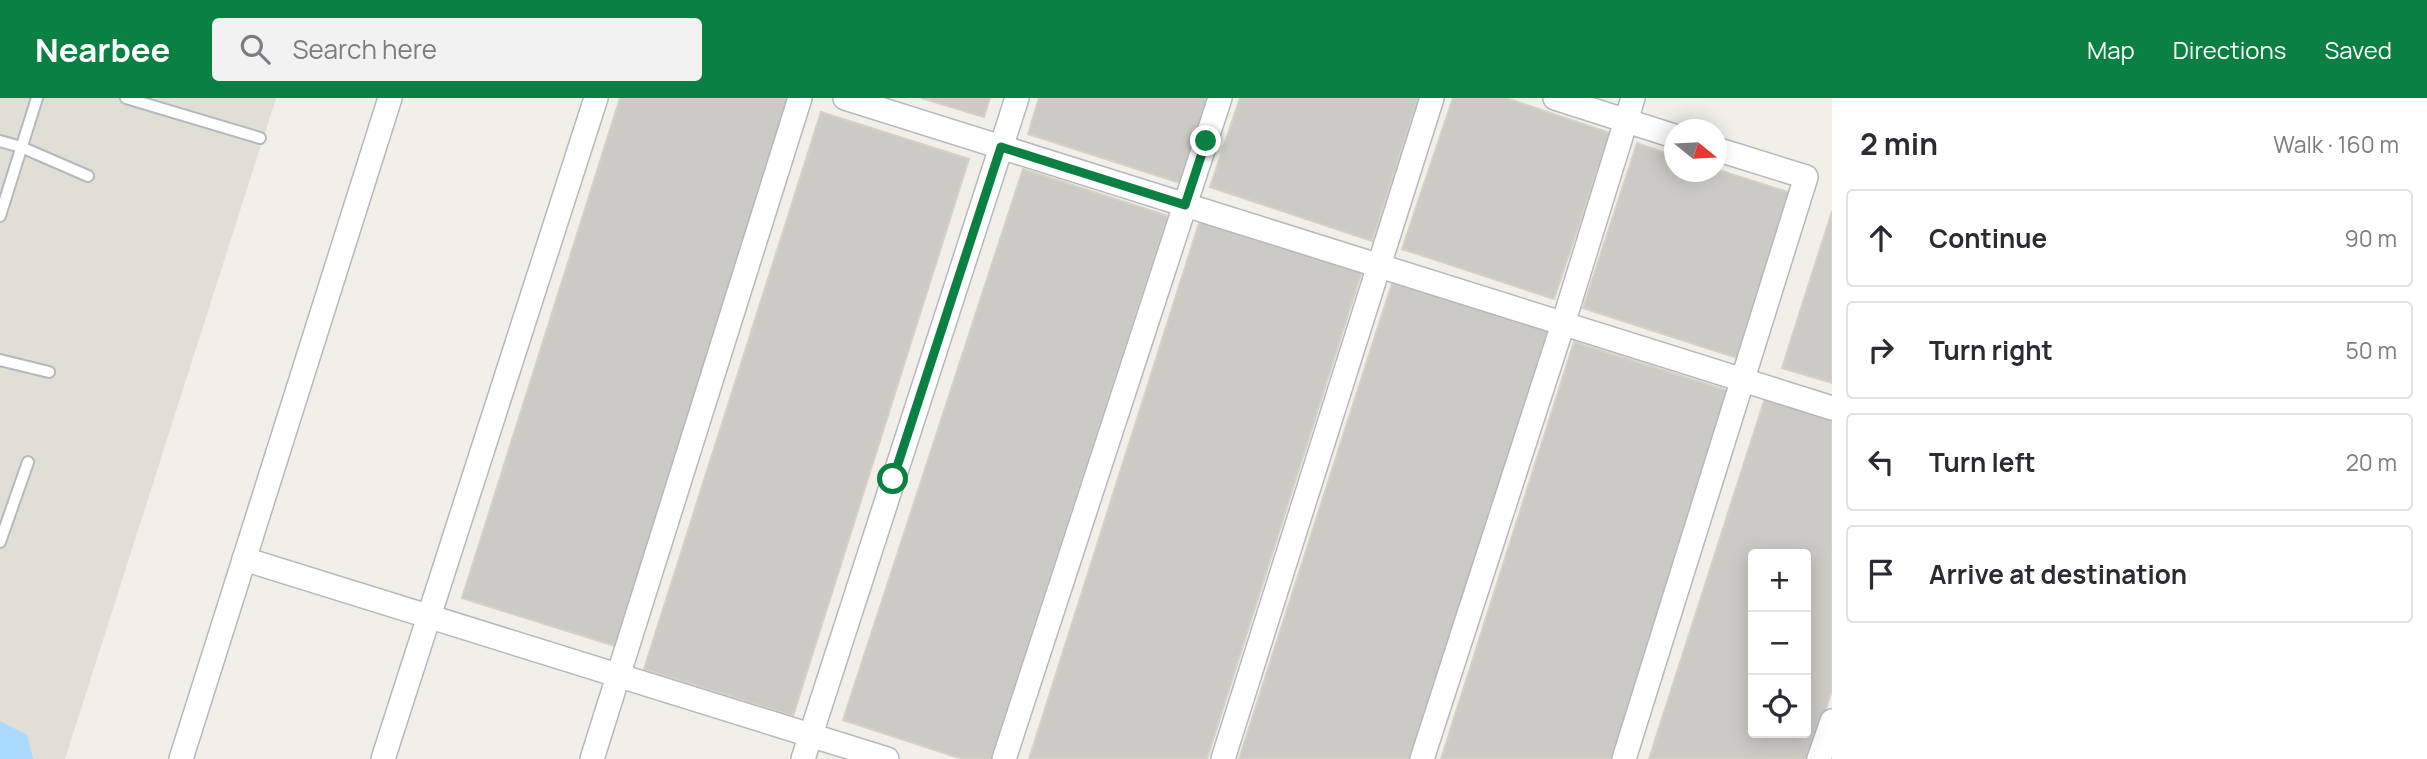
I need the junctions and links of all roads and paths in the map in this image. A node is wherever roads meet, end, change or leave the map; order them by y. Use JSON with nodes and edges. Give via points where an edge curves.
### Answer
{"nodes":[{"id":1,"x":37,"y":98,"type":"edge"},
{"id":2,"x":126,"y":98,"type":"edge"},
{"id":3,"x":390,"y":98,"type":"edge"},
{"id":4,"x":596,"y":98,"type":"edge"},
{"id":5,"x":800,"y":98,"type":"edge"},
{"id":6,"x":845,"y":98,"type":"edge"},
{"id":7,"x":1017,"y":98,"type":"edge"},
{"id":8,"x":1220,"y":98,"type":"edge"},
{"id":9,"x":1432,"y":98,"type":"edge"},
{"id":10,"x":1555,"y":98,"type":"edge"},
{"id":11,"x":1633,"y":98,"type":"edge"},
{"id":12,"x":1626,"y":120,"type":"junction"},
{"id":13,"x":1664,"y":132,"type":"edge"},
{"id":14,"x":260,"y":138,"type":"dead end"},
{"id":15,"x":0,"y":141,"type":"edge"},
{"id":16,"x":21,"y":147,"type":"junction"},
{"id":17,"x":1001,"y":147,"type":"junction"},
{"id":18,"x":1727,"y":152,"type":"edge"},
{"id":19,"x":88,"y":176,"type":"dead end"},
{"id":20,"x":1185,"y":205,"type":"junction"},
{"id":21,"x":0,"y":216,"type":"edge"},
{"id":22,"x":1380,"y":266,"type":"junction"},
{"id":23,"x":1563,"y":324,"type":"junction"},
{"id":24,"x":0,"y":360,"type":"edge"},
{"id":25,"x":49,"y":372,"type":"dead end"},
{"id":26,"x":1744,"y":381,"type":"junction"},
{"id":27,"x":1832,"y":408,"type":"edge"},
{"id":28,"x":28,"y":462,"type":"dead end"},
{"id":29,"x":0,"y":542,"type":"edge"},
{"id":30,"x":244,"y":559,"type":"junction"},
{"id":31,"x":430,"y":615,"type":"junction"},
{"id":32,"x":619,"y":674,"type":"junction"},
{"id":33,"x":1832,"y":721,"type":"edge"},
{"id":34,"x":811,"y":735,"type":"junction"},
{"id":35,"x":181,"y":759,"type":"edge"},
{"id":36,"x":383,"y":759,"type":"edge"},
{"id":37,"x":592,"y":759,"type":"edge"},
{"id":38,"x":803,"y":759,"type":"edge"},
{"id":39,"x":887,"y":759,"type":"edge"},
{"id":40,"x":1004,"y":759,"type":"edge"},
{"id":41,"x":1223,"y":759,"type":"edge"},
{"id":42,"x":1422,"y":759,"type":"edge"},
{"id":43,"x":1624,"y":759,"type":"edge"},
{"id":44,"x":1819,"y":759,"type":"edge"}],
"edges":[{"from":1,"to":16,"type":"lane"},
{"from":2,"to":14,"type":"lane"},
{"from":3,"to":30,"type":"street"},
{"from":4,"to":31,"type":"street"},
{"from":5,"to":32,"type":"street"},
{"from":6,"to":17,"type":"street"},
{"from":7,"to":17,"type":"street"},
{"from":8,"to":20,"type":"street"},
{"from":9,"to":22,"type":"street"},
{"from":10,"to":12,"type":"street"},
{"from":11,"to":12,"type":"street"},
{"from":12,"to":13,"type":"street"},
{"from":12,"to":23,"type":"street"},
{"from":15,"to":16,"type":"lane"},
{"from":16,"to":19,"type":"lane"},
{"from":16,"to":21,"type":"lane"},
{"from":17,"to":20,"type":"street"},
{"from":17,"to":34,"type":"street"},
{"from":18,"to":26,"type":"street","via":[[1807,177]]},
{"from":20,"to":22,"type":"street"},
{"from":20,"to":40,"type":"street"},
{"from":22,"to":23,"type":"street"},
{"from":22,"to":41,"type":"street"},
{"from":23,"to":26,"type":"street"},
{"from":23,"to":42,"type":"street"},
{"from":24,"to":25,"type":"lane"},
{"from":26,"to":27,"type":"street"},
{"from":26,"to":43,"type":"street"},
{"from":28,"to":29,"type":"lane"},
{"from":30,"to":31,"type":"street"},
{"from":30,"to":35,"type":"street"},
{"from":31,"to":32,"type":"street"},
{"from":31,"to":36,"type":"street"},
{"from":32,"to":34,"type":"street"},
{"from":32,"to":37,"type":"street"},
{"from":33,"to":44,"type":"street"},
{"from":34,"to":38,"type":"street"},
{"from":34,"to":39,"type":"street"}]}
